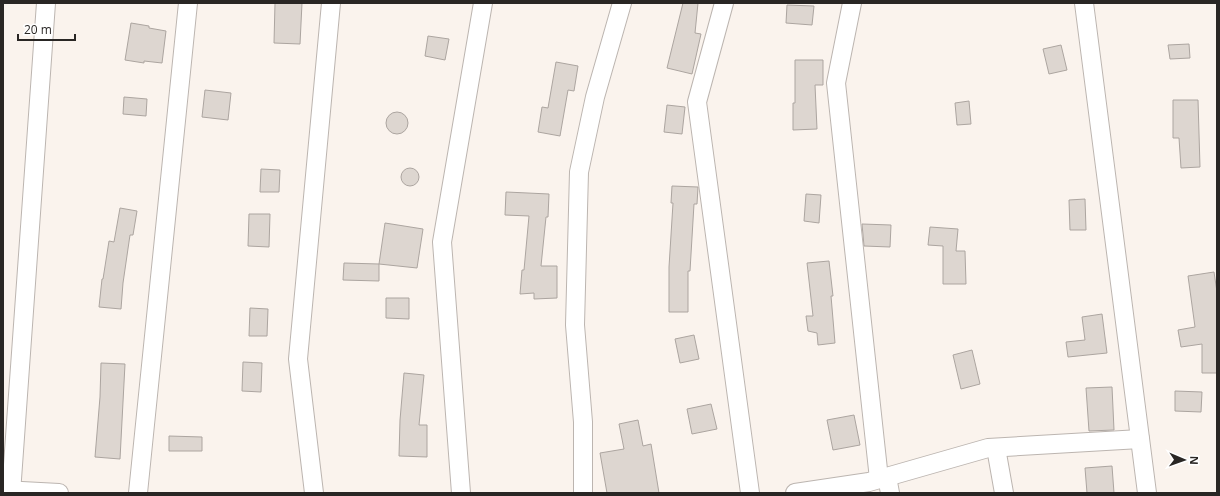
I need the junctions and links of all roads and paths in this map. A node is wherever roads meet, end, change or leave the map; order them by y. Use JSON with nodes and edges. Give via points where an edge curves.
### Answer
{"nodes":[{"id":1,"x":46,"y":3,"type":"edge"},
{"id":2,"x":188,"y":3,"type":"edge"},
{"id":3,"x":331,"y":3,"type":"edge"},
{"id":4,"x":483,"y":3,"type":"edge"},
{"id":5,"x":622,"y":3,"type":"edge"},
{"id":6,"x":724,"y":3,"type":"edge"},
{"id":7,"x":852,"y":3,"type":"edge"},
{"id":8,"x":1084,"y":3,"type":"edge"},
{"id":9,"x":1140,"y":439,"type":"junction"},
{"id":10,"x":996,"y":448,"type":"junction"},
{"id":11,"x":886,"y":483,"type":"edge"},
{"id":12,"x":8,"y":491,"type":"edge"},
{"id":13,"x":59,"y":493,"type":"edge"},
{"id":14,"x":138,"y":493,"type":"edge"},
{"id":15,"x":314,"y":493,"type":"edge"},
{"id":16,"x":460,"y":493,"type":"edge"},
{"id":17,"x":582,"y":493,"type":"edge"},
{"id":18,"x":750,"y":493,"type":"edge"},
{"id":19,"x":795,"y":493,"type":"edge"},
{"id":20,"x":1004,"y":493,"type":"edge"},
{"id":21,"x":1147,"y":493,"type":"edge"}],
"edges":[{"from":1,"to":12,"type":"street"},
{"from":2,"to":14,"type":"street"},
{"from":3,"to":15,"type":"street","via":[[298,359]]},
{"from":4,"to":16,"type":"street","via":[[442,242]]},
{"from":5,"to":17,"type":"street","via":[[595,97],[579,172],[575,325],[583,422]]},
{"from":6,"to":18,"type":"street","via":[[697,102]]},
{"from":7,"to":11,"type":"street","via":[[836,83]]},
{"from":8,"to":9,"type":"street"},
{"from":9,"to":10,"type":"street"},
{"from":9,"to":21,"type":"street"},
{"from":10,"to":11,"type":"street","via":[[988,448]]},
{"from":10,"to":20,"type":"street"},
{"from":11,"to":19,"type":"street","via":[[869,482]]},
{"from":12,"to":13,"type":"street"}]}
